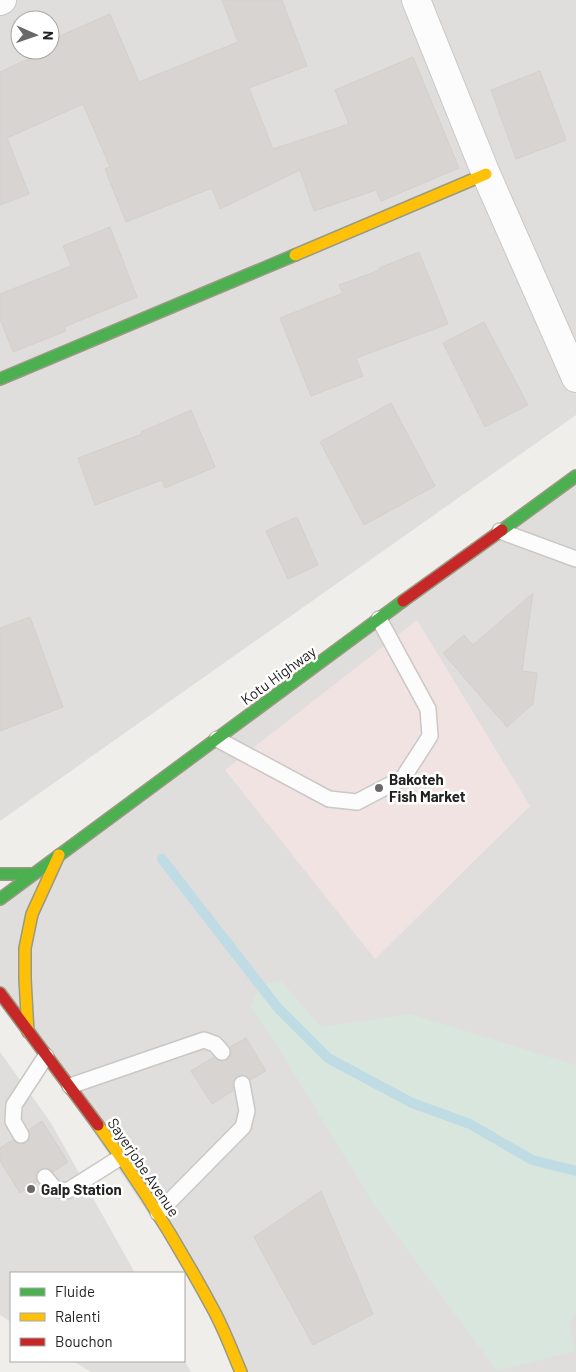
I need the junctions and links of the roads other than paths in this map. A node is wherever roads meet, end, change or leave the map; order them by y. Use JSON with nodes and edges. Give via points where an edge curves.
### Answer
{"nodes":[{"id":1,"x":416,"y":0,"type":"edge"},
{"id":2,"x":486,"y":174,"type":"junction"},
{"id":3,"x":576,"y":378,"type":"edge"},
{"id":4,"x":0,"y":379,"type":"edge"},
{"id":5,"x":576,"y":476,"type":"edge"},
{"id":6,"x":500,"y":532,"type":"junction"},
{"id":7,"x":576,"y":559,"type":"edge"},
{"id":8,"x":379,"y":619,"type":"junction"},
{"id":9,"x":216,"y":739,"type":"junction"},
{"id":10,"x":59,"y":855,"type":"junction"},
{"id":11,"x":0,"y":874,"type":"edge"},
{"id":12,"x":33,"y":874,"type":"junction"},
{"id":13,"x":0,"y":899,"type":"edge"},
{"id":14,"x":0,"y":993,"type":"edge"},
{"id":15,"x":28,"y":1032,"type":"junction"},
{"id":16,"x":222,"y":1052,"type":"dead end"},
{"id":17,"x":46,"y":1056,"type":"junction"},
{"id":18,"x":242,"y":1084,"type":"dead end"},
{"id":19,"x":70,"y":1086,"type":"junction"},
{"id":20,"x":21,"y":1135,"type":"dead end"},
{"id":21,"x":120,"y":1157,"type":"junction"},
{"id":22,"x":45,"y":1177,"type":"dead end"},
{"id":23,"x":158,"y":1213,"type":"junction"},
{"id":24,"x":241,"y":1372,"type":"edge"}],
"edges":[{"from":1,"to":2,"type":"street"},
{"from":2,"to":3,"type":"street"},
{"from":2,"to":4,"type":"street"},
{"from":5,"to":6,"type":"street","name":"Kotu Highway"},
{"from":6,"to":7,"type":"lane"},
{"from":6,"to":8,"type":"street","name":"Kotu Highway"},
{"from":8,"to":9,"type":"street","name":"Kotu Highway"},
{"from":8,"to":9,"type":"lane","via":[[428,709],[430,736],[403,778],[357,802],[329,799]]},
{"from":9,"to":10,"type":"street","name":"Kotu Highway"},
{"from":10,"to":12,"type":"street","name":"Kotu Highway"},
{"from":10,"to":15,"type":"street","via":[[32,914],[25,948]]},
{"from":11,"to":12,"type":"street"},
{"from":12,"to":13,"type":"street","name":"Kotu Highway"},
{"from":14,"to":15,"type":"street","name":"Sayerjobe Avenue"},
{"from":15,"to":17,"type":"street","name":"Sayerjobe Avenue"},
{"from":16,"to":19,"type":"lane","via":[[215,1044],[204,1040]]},
{"from":17,"to":19,"type":"street","name":"Sayerjobe Avenue"},
{"from":17,"to":20,"type":"lane","via":[[14,1105],[13,1121]]},
{"from":18,"to":23,"type":"lane","via":[[247,1111],[243,1127]]},
{"from":19,"to":21,"type":"street","name":"Sayerjobe Avenue"},
{"from":21,"to":22,"type":"lane","via":[[67,1191],[55,1189]]},
{"from":21,"to":23,"type":"street","name":"Sayerjobe Avenue"},
{"from":23,"to":24,"type":"street","name":"Sayerjobe Avenue","via":[[214,1311]]}]}
